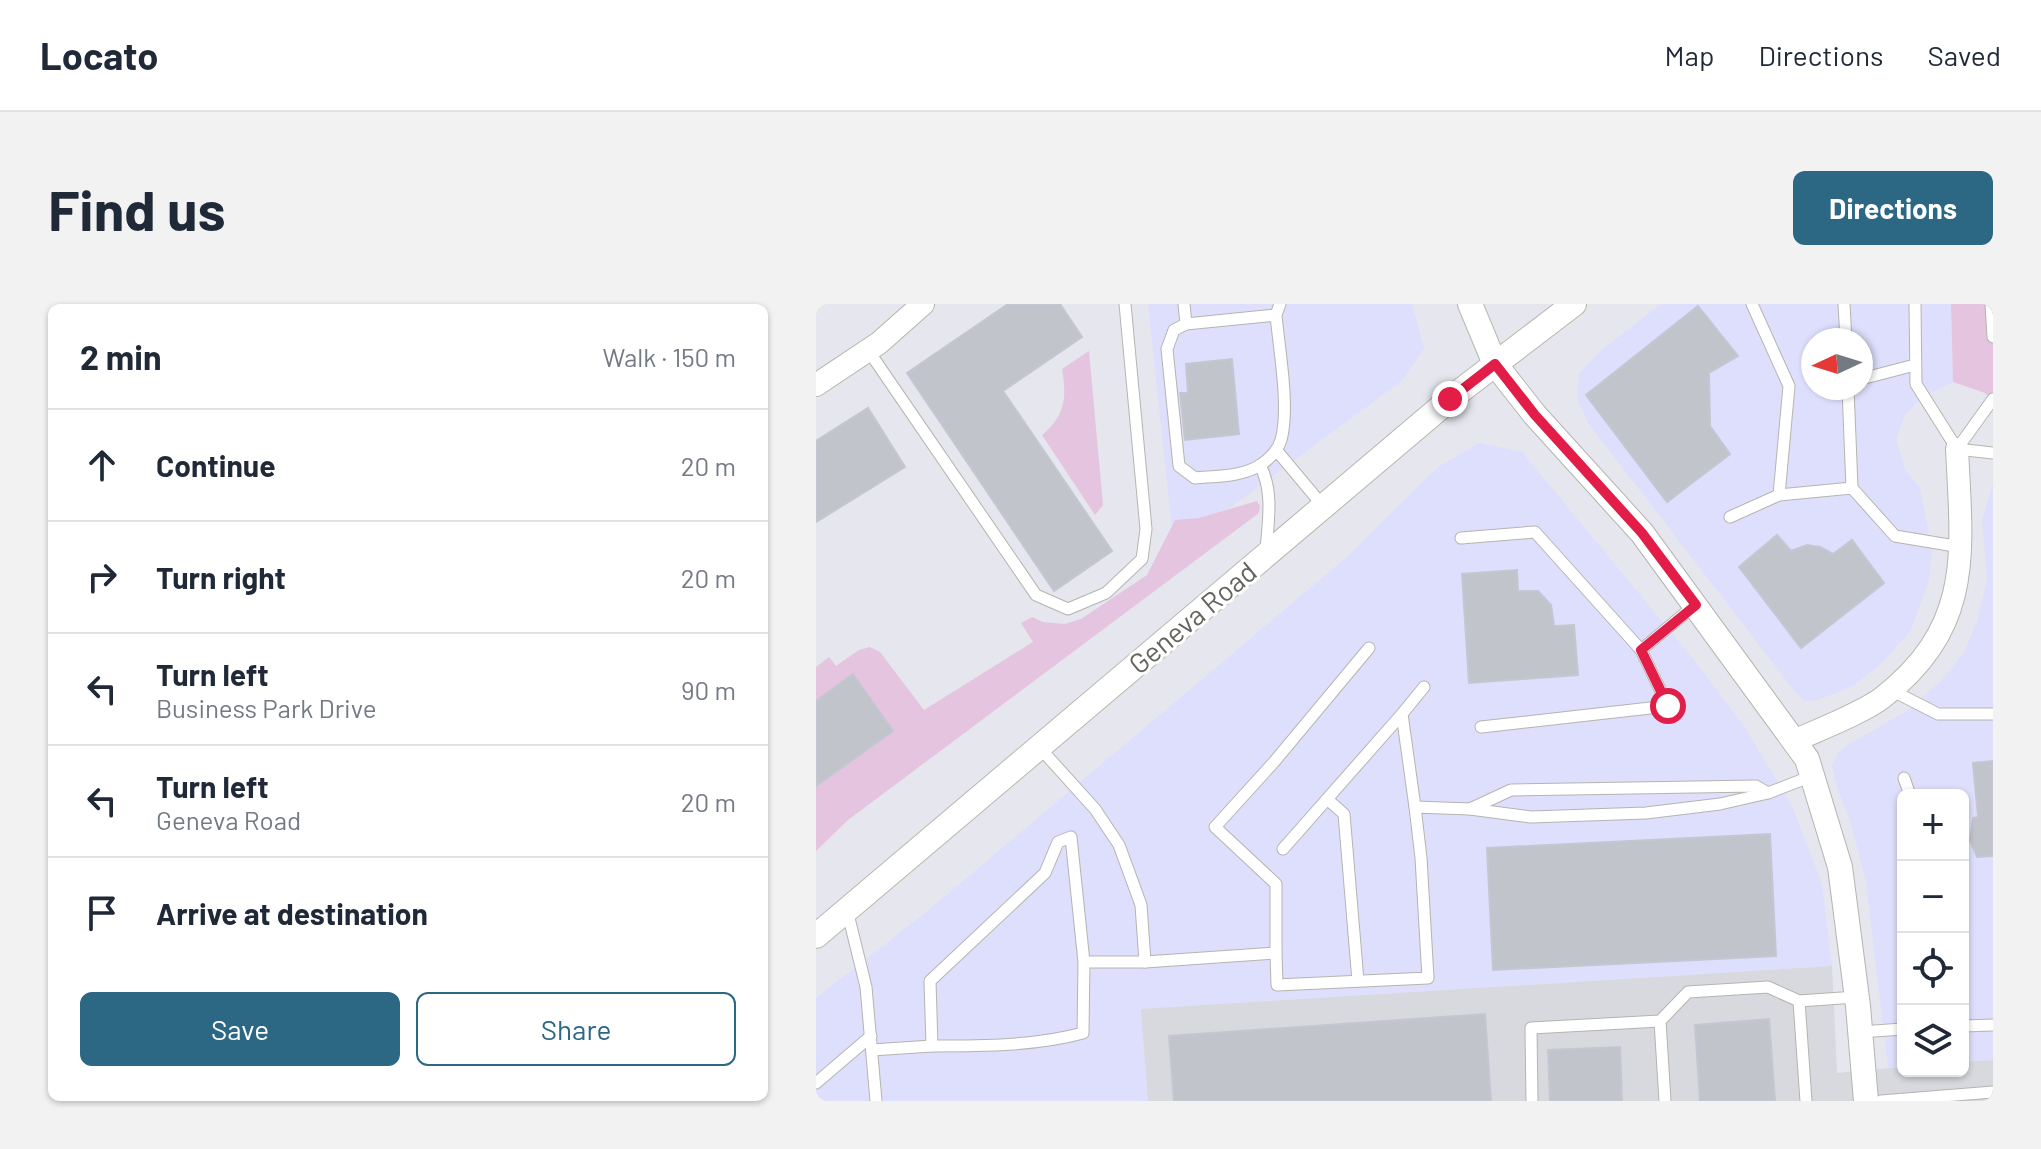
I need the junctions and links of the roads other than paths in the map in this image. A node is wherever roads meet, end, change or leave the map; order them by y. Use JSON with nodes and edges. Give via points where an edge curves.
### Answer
{"nodes":[{"id":1,"x":1125,"y":304,"type":"edge"},
{"id":2,"x":1184,"y":304,"type":"edge"},
{"id":3,"x":1470,"y":304,"type":"edge"},
{"id":4,"x":1574,"y":304,"type":"edge"},
{"id":5,"x":1752,"y":304,"type":"edge"},
{"id":6,"x":1844,"y":304,"type":"edge"},
{"id":7,"x":1915,"y":304,"type":"edge"},
{"id":8,"x":1991,"y":304,"type":"edge"},
{"id":9,"x":915,"y":307,"type":"edge"},
{"id":10,"x":1278,"y":309,"type":"edge"},
{"id":11,"x":1186,"y":324,"type":"junction"},
{"id":12,"x":1845,"y":328,"type":"edge"},
{"id":13,"x":1993,"y":337,"type":"edge"},
{"id":14,"x":868,"y":350,"type":"junction"},
{"id":15,"x":1495,"y":364,"type":"junction"},
{"id":16,"x":1915,"y":365,"type":"junction"},
{"id":17,"x":1873,"y":376,"type":"edge"},
{"id":18,"x":816,"y":385,"type":"edge"},
{"id":19,"x":1993,"y":399,"type":"edge"},
{"id":20,"x":1848,"y":400,"type":"edge"},
{"id":21,"x":1957,"y":449,"type":"junction"},
{"id":22,"x":1277,"y":451,"type":"junction"},
{"id":23,"x":1993,"y":453,"type":"edge"},
{"id":24,"x":1260,"y":465,"type":"junction"},
{"id":25,"x":1852,"y":488,"type":"junction"},
{"id":26,"x":1779,"y":495,"type":"junction"},
{"id":27,"x":1323,"y":506,"type":"junction"},
{"id":28,"x":1730,"y":517,"type":"dead end"},
{"id":29,"x":1461,"y":538,"type":"dead end"},
{"id":30,"x":1962,"y":547,"type":"junction"},
{"id":31,"x":1265,"y":555,"type":"junction"},
{"id":32,"x":1696,"y":605,"type":"junction"},
{"id":33,"x":1369,"y":648,"type":"dead end"},
{"id":34,"x":1641,"y":650,"type":"junction"},
{"id":35,"x":1424,"y":687,"type":"dead end"},
{"id":36,"x":1891,"y":689,"type":"junction"},
{"id":37,"x":1402,"y":714,"type":"junction"},
{"id":38,"x":1993,"y":714,"type":"edge"},
{"id":39,"x":1481,"y":727,"type":"dead end"},
{"id":40,"x":1794,"y":741,"type":"junction"},
{"id":41,"x":1038,"y":747,"type":"junction"},
{"id":42,"x":1812,"y":776,"type":"junction"},
{"id":43,"x":1904,"y":778,"type":"dead end"},
{"id":44,"x":1908,"y":789,"type":"edge"},
{"id":45,"x":1768,"y":793,"type":"junction"},
{"id":46,"x":1327,"y":799,"type":"junction"},
{"id":47,"x":1415,"y":807,"type":"junction"},
{"id":48,"x":1470,"y":809,"type":"junction"},
{"id":49,"x":1283,"y":849,"type":"dead end"},
{"id":50,"x":847,"y":910,"type":"junction"},
{"id":51,"x":819,"y":929,"type":"edge"},
{"id":52,"x":1276,"y":953,"type":"junction"},
{"id":53,"x":1084,"y":962,"type":"junction"},
{"id":54,"x":1145,"y":962,"type":"junction"},
{"id":55,"x":1358,"y":981,"type":"junction"},
{"id":56,"x":1857,"y":997,"type":"junction"},
{"id":57,"x":1799,"y":1001,"type":"junction"},
{"id":58,"x":1660,"y":1021,"type":"junction"},
{"id":59,"x":1993,"y":1025,"type":"edge"},
{"id":60,"x":1969,"y":1026,"type":"edge"},
{"id":61,"x":1897,"y":1029,"type":"edge"},
{"id":62,"x":1860,"y":1032,"type":"junction"},
{"id":63,"x":871,"y":1036,"type":"junction"},
{"id":64,"x":932,"y":1046,"type":"junction"},
{"id":65,"x":872,"y":1050,"type":"junction"},
{"id":66,"x":816,"y":1083,"type":"edge"},
{"id":67,"x":1993,"y":1092,"type":"edge"},
{"id":68,"x":876,"y":1101,"type":"edge"},
{"id":69,"x":1532,"y":1101,"type":"edge"},
{"id":70,"x":1665,"y":1101,"type":"edge"},
{"id":71,"x":1806,"y":1101,"type":"edge"},
{"id":72,"x":1866,"y":1101,"type":"edge"},
{"id":73,"x":1881,"y":1101,"type":"edge"}],
"edges":[{"from":1,"to":14,"type":"lane","via":[[1146,529],[1142,559],[1106,593],[1068,609],[1036,595]]},
{"from":2,"to":11,"type":"lane"},
{"from":3,"to":15,"type":"main road"},
{"from":4,"to":15,"type":"main road","name":"Geneva Road"},
{"from":5,"to":26,"type":"lane","via":[[1789,386]]},
{"from":6,"to":12,"type":"lane"},
{"from":7,"to":16,"type":"lane"},
{"from":8,"to":13,"type":"lane"},
{"from":9,"to":14,"type":"street"},
{"from":10,"to":11,"type":"lane"},
{"from":10,"to":22,"type":"lane","via":[[1283,401]]},
{"from":11,"to":24,"type":"lane","via":[[1174,330],[1167,349],[1179,466],[1195,478],[1238,474]]},
{"from":14,"to":18,"type":"street"},
{"from":15,"to":27,"type":"main road","name":"Geneva Road"},
{"from":15,"to":32,"type":"main road","via":[[1642,533]]},
{"from":16,"to":17,"type":"lane"},
{"from":16,"to":21,"type":"lane","via":[[1916,384]]},
{"from":19,"to":21,"type":"lane"},
{"from":20,"to":25,"type":"lane"},
{"from":21,"to":23,"type":"lane"},
{"from":21,"to":30,"type":"street"},
{"from":22,"to":24,"type":"lane"},
{"from":22,"to":27,"type":"lane"},
{"from":24,"to":31,"type":"lane","via":[[1269,495]]},
{"from":25,"to":26,"type":"lane"},
{"from":25,"to":30,"type":"lane","via":[[1895,536]]},
{"from":26,"to":28,"type":"lane"},
{"from":27,"to":31,"type":"main road","name":"Geneva Road"},
{"from":29,"to":34,"type":"lane","via":[[1535,532]]},
{"from":30,"to":36,"type":"street","via":[[1955,594],[1937,641]]},
{"from":31,"to":41,"type":"main road","name":"Geneva Road"},
{"from":32,"to":34,"type":"lane"},
{"from":32,"to":40,"type":"main road"},
{"from":33,"to":52,"type":"lane","via":[[1215,827],[1276,884]]},
{"from":34,"to":39,"type":"lane","via":[[1668,706]]},
{"from":35,"to":37,"type":"lane"},
{"from":36,"to":38,"type":"lane","via":[[1938,714]]},
{"from":36,"to":40,"type":"street"},
{"from":37,"to":46,"type":"lane"},
{"from":37,"to":47,"type":"lane"},
{"from":40,"to":42,"type":"main road"},
{"from":41,"to":50,"type":"main road","name":"Geneva Road"},
{"from":41,"to":54,"type":"lane","via":[[1095,809],[1119,845],[1141,905]]},
{"from":42,"to":45,"type":"lane"},
{"from":42,"to":56,"type":"main road","via":[[1840,867]]},
{"from":43,"to":44,"type":"lane"},
{"from":45,"to":48,"type":"lane","via":[[1646,813],[1531,817]]},
{"from":45,"to":48,"type":"lane","via":[[1756,786],[1511,790]]},
{"from":46,"to":49,"type":"lane"},
{"from":46,"to":55,"type":"lane","via":[[1344,814]]},
{"from":47,"to":48,"type":"lane"},
{"from":47,"to":55,"type":"lane","via":[[1428,978]]},
{"from":50,"to":51,"type":"main road","name":"Geneva Road"},
{"from":50,"to":63,"type":"lane","via":[[866,987]]},
{"from":52,"to":54,"type":"lane"},
{"from":52,"to":55,"type":"lane","via":[[1277,985]]},
{"from":53,"to":54,"type":"lane"},
{"from":53,"to":64,"type":"lane","via":[[1083,1033],[979,1046]]},
{"from":53,"to":64,"type":"lane","via":[[1071,837],[1058,842],[1045,873],[930,981]]},
{"from":56,"to":57,"type":"lane"},
{"from":56,"to":62,"type":"main road"},
{"from":57,"to":58,"type":"lane","via":[[1768,987],[1688,992]]},
{"from":57,"to":71,"type":"lane"},
{"from":58,"to":69,"type":"lane","via":[[1531,1028]]},
{"from":58,"to":70,"type":"lane"},
{"from":59,"to":60,"type":"lane"},
{"from":61,"to":62,"type":"lane"},
{"from":62,"to":72,"type":"main road"},
{"from":63,"to":65,"type":"lane"},
{"from":63,"to":66,"type":"lane"},
{"from":64,"to":65,"type":"lane"},
{"from":65,"to":68,"type":"lane"},
{"from":67,"to":73,"type":"lane"}]}
